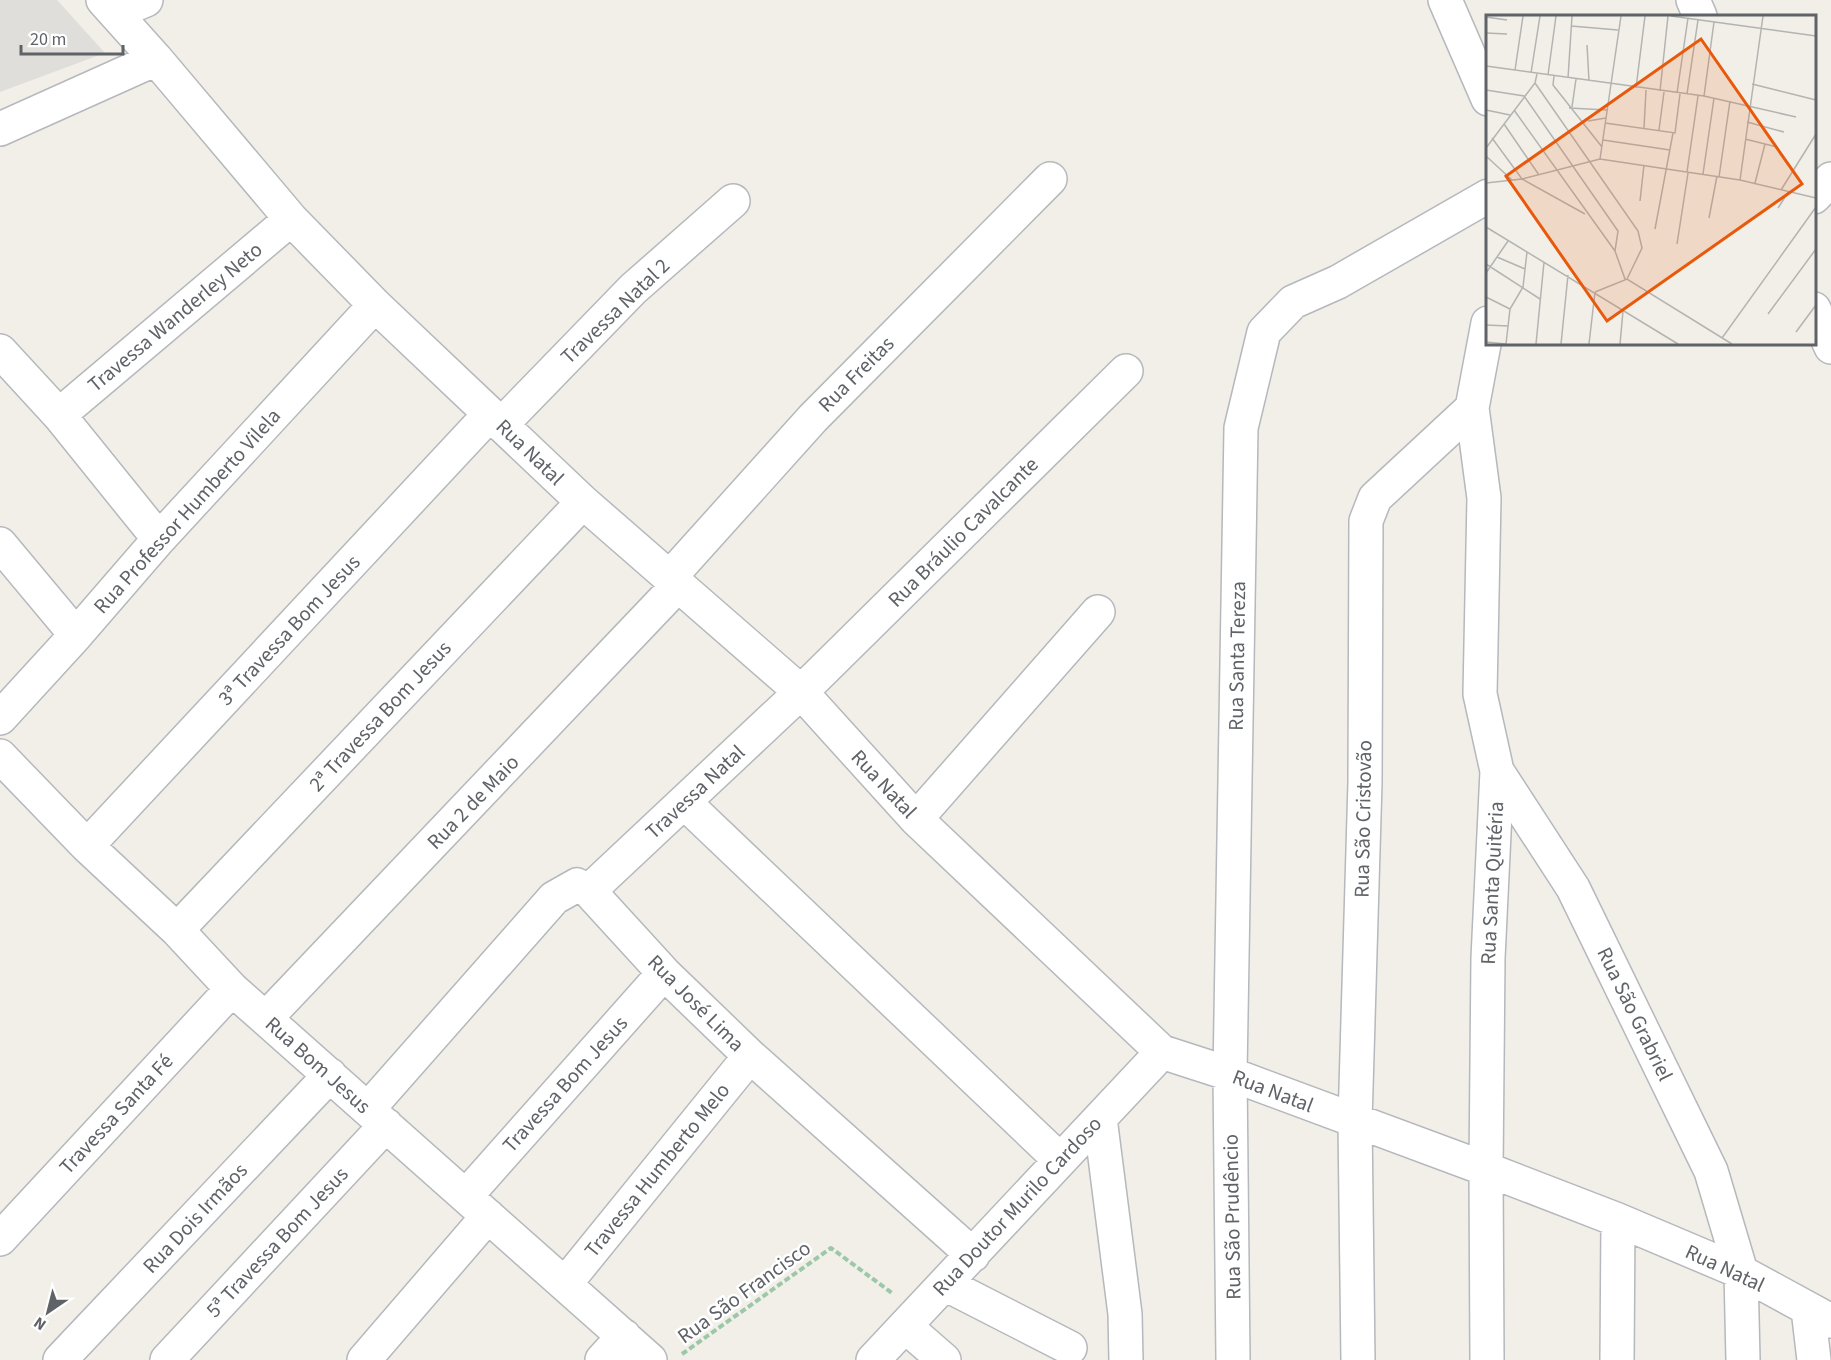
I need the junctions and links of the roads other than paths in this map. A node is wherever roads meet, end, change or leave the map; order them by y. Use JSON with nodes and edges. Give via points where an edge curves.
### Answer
{"nodes":[{"id":1,"x":146,"y":0,"type":"edge"},
{"id":2,"x":1445,"y":0,"type":"edge"},
{"id":3,"x":1693,"y":0,"type":"edge"},
{"id":4,"x":109,"y":7,"type":"edge"},
{"id":5,"x":1700,"y":15,"type":"edge"},
{"id":6,"x":156,"y":59,"type":"junction"},
{"id":7,"x":1486,"y":94,"type":"edge"},
{"id":8,"x":0,"y":129,"type":"edge"},
{"id":9,"x":1831,"y":178,"type":"edge"},
{"id":10,"x":1050,"y":179,"type":"dead end"},
{"id":11,"x":1816,"y":196,"type":"edge"},
{"id":12,"x":1486,"y":197,"type":"edge"},
{"id":13,"x":733,"y":201,"type":"dead end"},
{"id":14,"x":291,"y":219,"type":"junction"},
{"id":15,"x":375,"y":305,"type":"junction"},
{"id":16,"x":1816,"y":311,"type":"edge"},
{"id":17,"x":1486,"y":334,"type":"edge"},
{"id":18,"x":1831,"y":347,"type":"edge"},
{"id":19,"x":0,"y":351,"type":"edge"},
{"id":20,"x":1126,"y":371,"type":"dead end"},
{"id":21,"x":1472,"y":408,"type":"junction"},
{"id":22,"x":59,"y":415,"type":"junction"},
{"id":23,"x":495,"y":419,"type":"junction"},
{"id":24,"x":583,"y":502,"type":"junction"},
{"id":25,"x":159,"y":539,"type":"junction"},
{"id":26,"x":0,"y":544,"type":"edge"},
{"id":27,"x":674,"y":581,"type":"junction"},
{"id":28,"x":1098,"y":612,"type":"dead end"},
{"id":29,"x":76,"y":635,"type":"junction"},
{"id":30,"x":801,"y":692,"type":"junction"},
{"id":31,"x":0,"y":718,"type":"edge"},
{"id":32,"x":0,"y":756,"type":"edge"},
{"id":33,"x":1497,"y":771,"type":"junction"},
{"id":34,"x":684,"y":802,"type":"junction"},
{"id":35,"x":916,"y":819,"type":"junction"},
{"id":36,"x":87,"y":846,"type":"junction"},
{"id":37,"x":589,"y":891,"type":"junction"},
{"id":38,"x":177,"y":930,"type":"junction"},
{"id":39,"x":664,"y":973,"type":"junction"},
{"id":40,"x":232,"y":988,"type":"junction"},
{"id":41,"x":266,"y":1018,"type":"junction"},
{"id":42,"x":1162,"y":1052,"type":"junction"},
{"id":43,"x":750,"y":1056,"type":"junction"},
{"id":44,"x":1230,"y":1074,"type":"junction"},
{"id":45,"x":330,"y":1075,"type":"junction"},
{"id":46,"x":377,"y":1117,"type":"junction"},
{"id":47,"x":1100,"y":1118,"type":"junction"},
{"id":48,"x":1355,"y":1122,"type":"junction"},
{"id":49,"x":1060,"y":1160,"type":"junction"},
{"id":50,"x":1486,"y":1168,"type":"junction"},
{"id":51,"x":477,"y":1206,"type":"junction"},
{"id":52,"x":1618,"y":1220,"type":"junction"},
{"id":53,"x":0,"y":1239,"type":"edge"},
{"id":54,"x":973,"y":1255,"type":"junction"},
{"id":55,"x":1741,"y":1272,"type":"junction"},
{"id":56,"x":565,"y":1284,"type":"junction"},
{"id":57,"x":945,"y":1284,"type":"junction"},
{"id":58,"x":1819,"y":1315,"type":"edge"},
{"id":59,"x":912,"y":1319,"type":"junction"},
{"id":60,"x":624,"y":1336,"type":"junction"},
{"id":61,"x":1070,"y":1348,"type":"dead end"},
{"id":62,"x":60,"y":1360,"type":"edge"},
{"id":63,"x":167,"y":1360,"type":"edge"},
{"id":64,"x":364,"y":1360,"type":"edge"},
{"id":65,"x":602,"y":1360,"type":"edge"},
{"id":66,"x":650,"y":1360,"type":"edge"},
{"id":67,"x":873,"y":1360,"type":"edge"},
{"id":68,"x":944,"y":1360,"type":"edge"},
{"id":69,"x":1126,"y":1360,"type":"edge"},
{"id":70,"x":1233,"y":1360,"type":"edge"},
{"id":71,"x":1358,"y":1360,"type":"edge"},
{"id":72,"x":1487,"y":1360,"type":"edge"},
{"id":73,"x":1617,"y":1360,"type":"edge"},
{"id":74,"x":1743,"y":1360,"type":"edge"},
{"id":75,"x":1814,"y":1360,"type":"edge"}],
"edges":[{"from":1,"to":4,"type":"street"},
{"from":2,"to":7,"type":"street"},
{"from":3,"to":5,"type":"street"},
{"from":4,"to":6,"type":"street","name":"Rua Natal"},
{"from":6,"to":8,"type":"street"},
{"from":6,"to":14,"type":"street","name":"Rua Natal"},
{"from":9,"to":11,"type":"street"},
{"from":10,"to":27,"type":"street","name":"Rua Freitas","via":[[813,418]]},
{"from":12,"to":44,"type":"street","name":"Rua Santa Tereza","via":[[1338,282],[1293,302],[1264,333],[1241,428]]},
{"from":13,"to":23,"type":"street","name":"Travessa Natal 2"},
{"from":14,"to":15,"type":"street","name":"Rua Natal"},
{"from":14,"to":22,"type":"street","name":"Travessa Wanderley Neto"},
{"from":15,"to":23,"type":"street","name":"Rua Natal"},
{"from":15,"to":25,"type":"street","name":"Rua Professor Humberto Vilela"},
{"from":16,"to":18,"type":"street"},
{"from":17,"to":21,"type":"street"},
{"from":19,"to":22,"type":"street"},
{"from":20,"to":30,"type":"street","name":"Rua Bráulio Cavalcante"},
{"from":21,"to":33,"type":"street","name":"Rua Santa Quitéria","via":[[1484,498],[1480,694]]},
{"from":21,"to":48,"type":"street","name":"Rua São Cristovão","via":[[1375,498],[1366,521],[1365,782]]},
{"from":22,"to":25,"type":"street"},
{"from":23,"to":24,"type":"street","name":"Rua Natal"},
{"from":23,"to":36,"type":"street","name":"3ª Travessa Bom Jesus"},
{"from":24,"to":27,"type":"street","name":"Rua Natal"},
{"from":24,"to":38,"type":"street","name":"2ª Travessa Bom Jesus"},
{"from":25,"to":29,"type":"street","name":"Rua Professor Humberto Vilela"},
{"from":26,"to":29,"type":"street"},
{"from":27,"to":30,"type":"street","name":"Rua Natal"},
{"from":27,"to":41,"type":"street","name":"Rua 2 de Maio"},
{"from":28,"to":35,"type":"street"},
{"from":29,"to":31,"type":"street","name":"Rua Professor Humberto Vilela"},
{"from":30,"to":34,"type":"street","name":"Travessa Natal"},
{"from":30,"to":35,"type":"street","name":"Rua Natal"},
{"from":32,"to":36,"type":"street","name":"Rua Bom Jesus"},
{"from":33,"to":50,"type":"street","name":"Rua Santa Quitéria","via":[[1488,958]]},
{"from":33,"to":55,"type":"street","name":"Rua São Grabriel","via":[[1573,888],[1701,1150]]},
{"from":34,"to":37,"type":"street","name":"Travessa Natal"},
{"from":34,"to":49,"type":"street"},
{"from":35,"to":42,"type":"street","name":"Rua Natal"},
{"from":36,"to":38,"type":"street","name":"Rua Bom Jesus"},
{"from":37,"to":39,"type":"street","name":"Rua José Lima"},
{"from":37,"to":46,"type":"street","name":"5ª Travessa Bom Jesus","via":[[577,885],[554,898],[435,1032]]},
{"from":38,"to":40,"type":"street","name":"Rua Bom Jesus"},
{"from":39,"to":43,"type":"street","name":"Rua José Lima"},
{"from":39,"to":51,"type":"street","name":"Travessa Bom Jesus"},
{"from":40,"to":41,"type":"street","name":"Rua Bom Jesus"},
{"from":40,"to":53,"type":"street","name":"Travessa Santa Fé"},
{"from":41,"to":45,"type":"street","name":"Rua Bom Jesus"},
{"from":42,"to":44,"type":"street","name":"Rua Natal"},
{"from":42,"to":47,"type":"street","name":"Rua Doutor Murilo Cardoso"},
{"from":43,"to":54,"type":"street","name":"Rua José Lima"},
{"from":43,"to":56,"type":"street","name":"Travessa Humberto Melo"},
{"from":44,"to":48,"type":"street","name":"Rua Natal"},
{"from":44,"to":70,"type":"street","name":"Rua São Prudêncio"},
{"from":45,"to":46,"type":"street","name":"Rua Bom Jesus"},
{"from":45,"to":62,"type":"street","name":"Rua Dois Irmãos"},
{"from":46,"to":51,"type":"street","name":"Rua Bom Jesus"},
{"from":46,"to":63,"type":"street","name":"5ª Travessa Bom Jesus"},
{"from":47,"to":49,"type":"street","name":"Rua Doutor Murilo Cardoso"},
{"from":47,"to":69,"type":"street","via":[[1125,1314]]},
{"from":48,"to":50,"type":"street","name":"Rua Natal"},
{"from":48,"to":71,"type":"street","name":"Rua São Cristovão"},
{"from":49,"to":54,"type":"street","name":"Rua Doutor Murilo Cardoso"},
{"from":50,"to":52,"type":"street","name":"Rua Natal"},
{"from":50,"to":72,"type":"street","name":"Rua Santa Quitéria"},
{"from":51,"to":56,"type":"street","name":"Rua Bom Jesus"},
{"from":51,"to":64,"type":"street","name":"Travessa Bom Jesus"},
{"from":52,"to":55,"type":"street","name":"Rua Natal"},
{"from":52,"to":73,"type":"street"},
{"from":54,"to":57,"type":"street","name":"Rua Doutor Murilo Cardoso"},
{"from":55,"to":58,"type":"street","name":"Rua Natal"},
{"from":55,"to":74,"type":"street","name":"Rua São Grabriel"},
{"from":56,"to":60,"type":"street","name":"Rua Bom Jesus"},
{"from":57,"to":59,"type":"street","name":"Rua Doutor Murilo Cardoso"},
{"from":57,"to":61,"type":"street"},
{"from":58,"to":75,"type":"street"},
{"from":59,"to":67,"type":"street","name":"Rua Doutor Murilo Cardoso"},
{"from":59,"to":68,"type":"street"},
{"from":60,"to":65,"type":"street"},
{"from":60,"to":66,"type":"street","name":"Rua Bom Jesus"}]}
